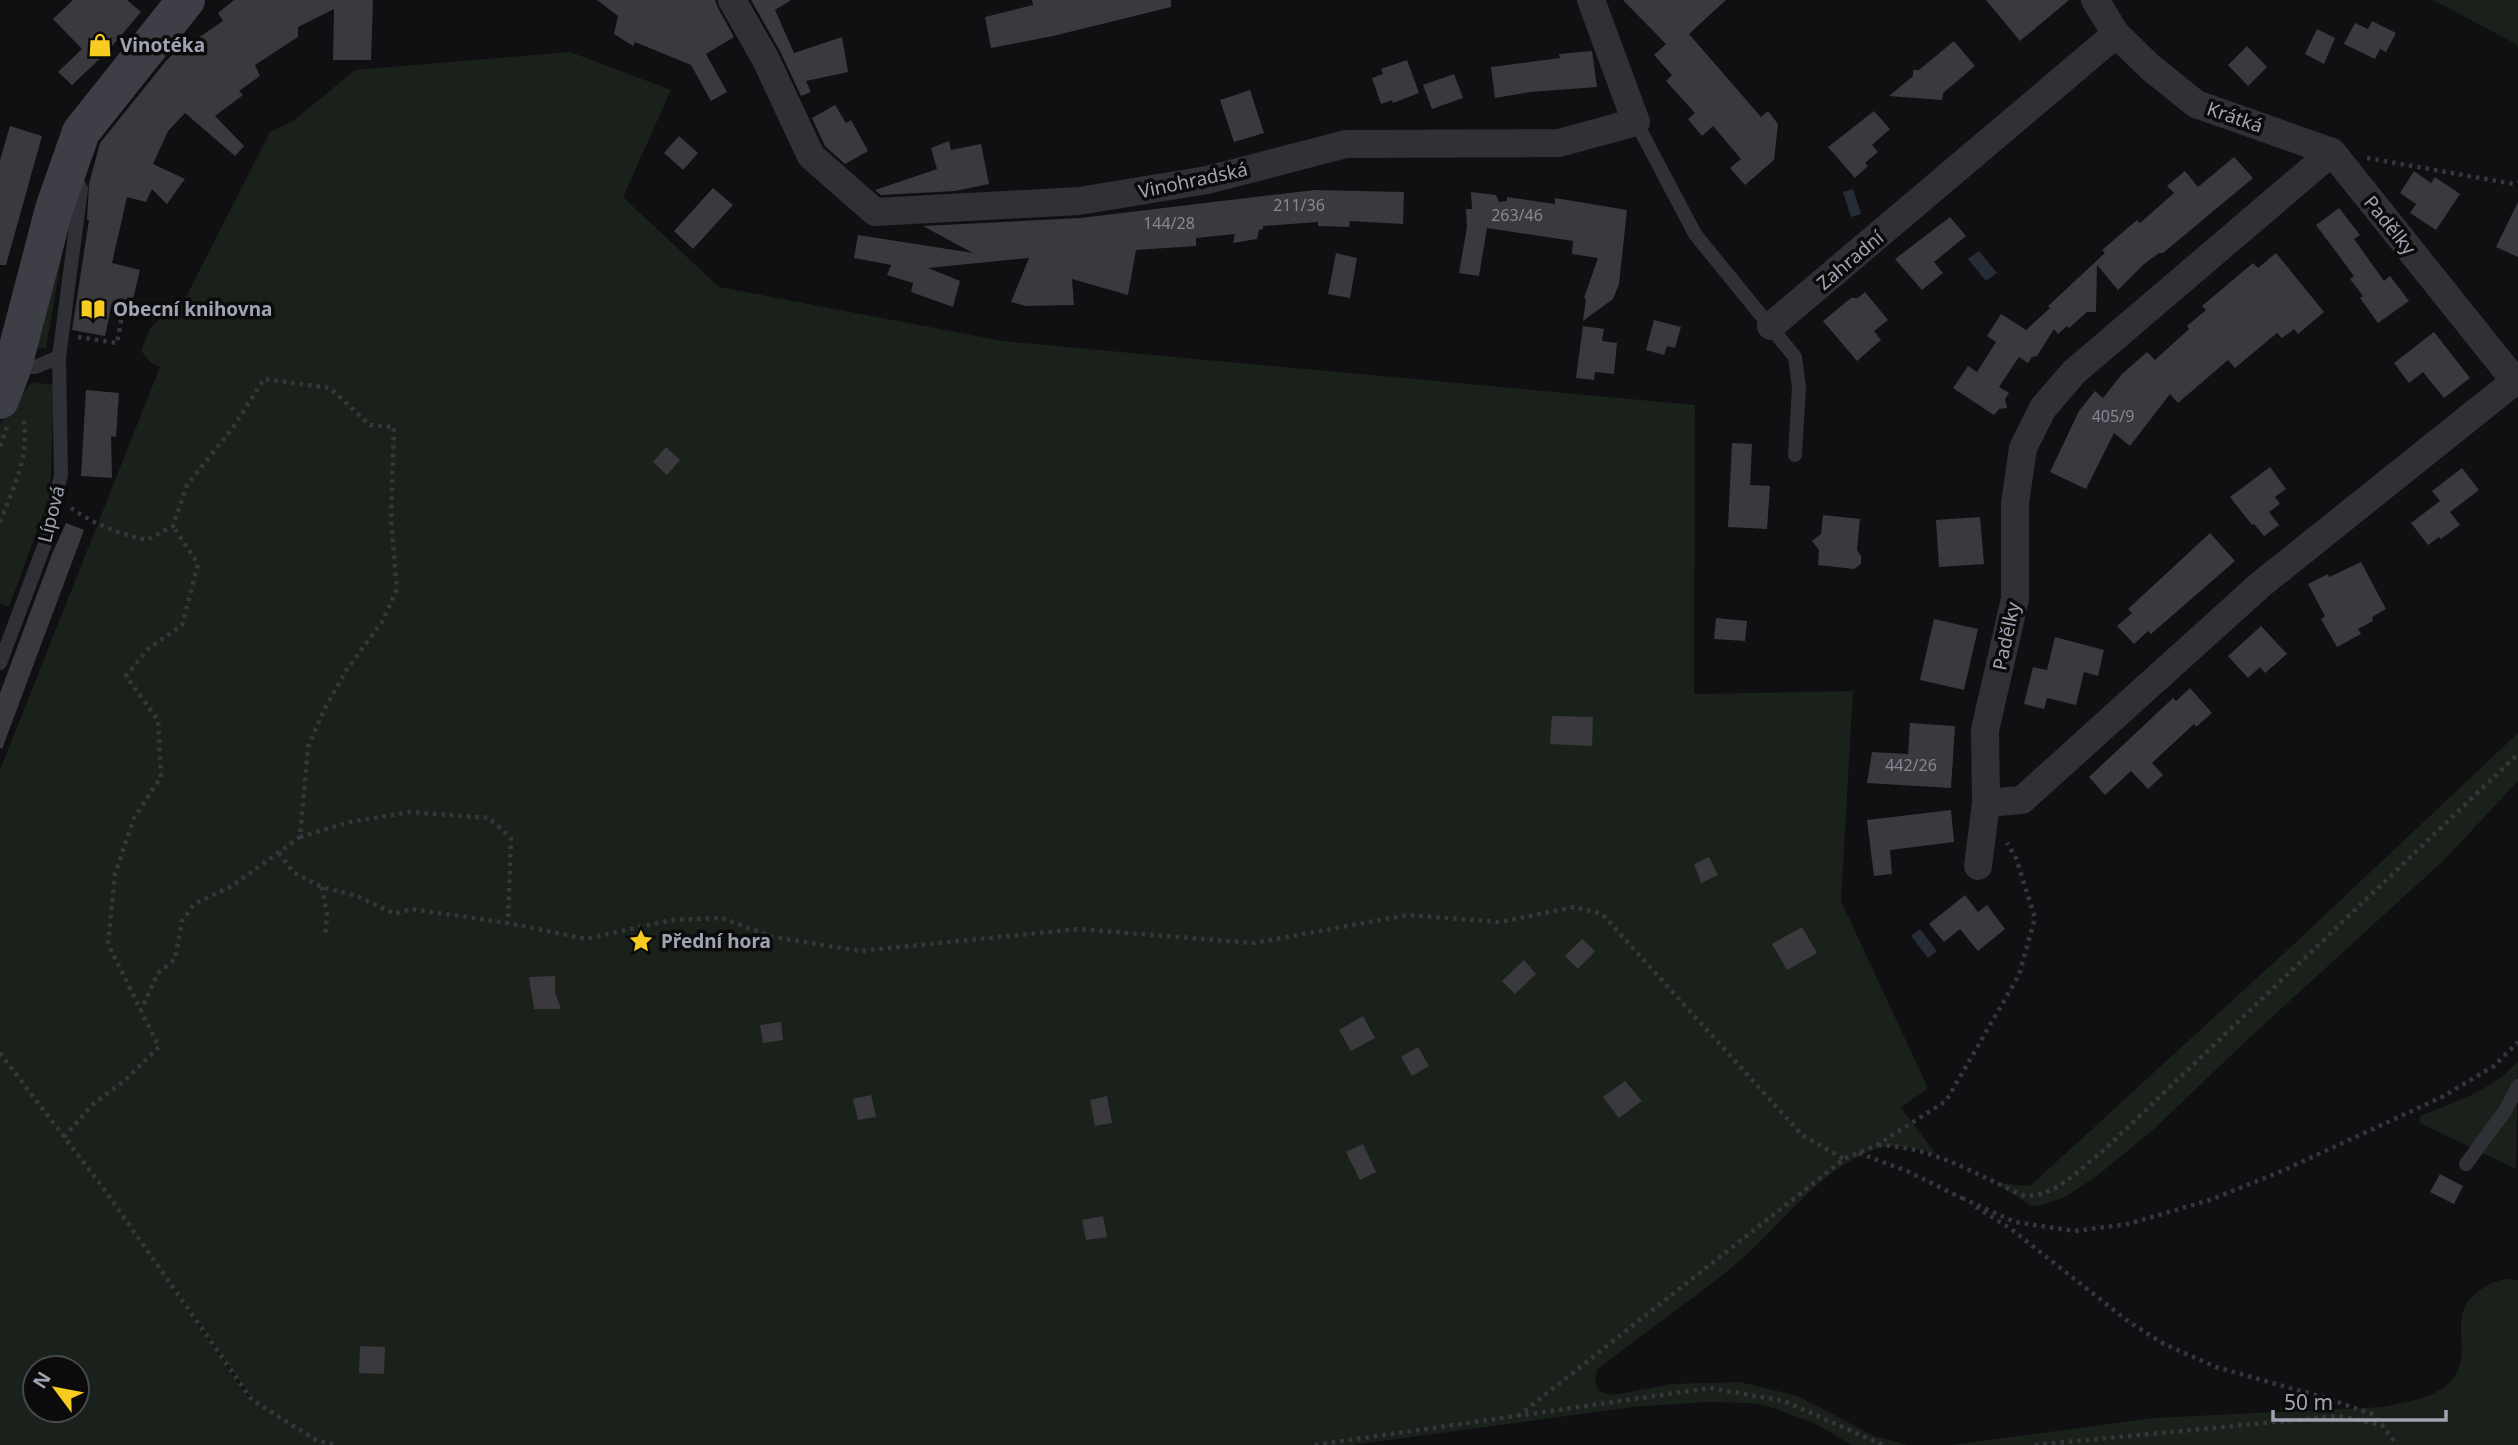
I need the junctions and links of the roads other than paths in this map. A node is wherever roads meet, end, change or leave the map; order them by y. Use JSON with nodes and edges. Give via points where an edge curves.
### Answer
{"nodes":[{"id":1,"x":732,"y":0,"type":"edge"},
{"id":2,"x":1591,"y":0,"type":"edge"},
{"id":3,"x":2095,"y":0,"type":"edge"},
{"id":4,"x":175,"y":14,"type":"edge"},
{"id":5,"x":2116,"y":34,"type":"junction"},
{"id":6,"x":1636,"y":122,"type":"junction"},
{"id":7,"x":2332,"y":152,"type":"junction"},
{"id":8,"x":71,"y":171,"type":"junction"},
{"id":9,"x":1771,"y":326,"type":"junction"},
{"id":10,"x":59,"y":357,"type":"junction"},
{"id":11,"x":6,"y":383,"type":"edge"},
{"id":12,"x":2516,"y":386,"type":"edge"},
{"id":13,"x":1795,"y":455,"type":"dead end"},
{"id":14,"x":0,"y":663,"type":"edge"},
{"id":15,"x":1986,"y":803,"type":"junction"},
{"id":16,"x":1978,"y":866,"type":"dead end"},
{"id":17,"x":2518,"y":1086,"type":"edge"},
{"id":18,"x":2466,"y":1164,"type":"dead end"}],
"edges":[{"from":1,"to":6,"type":"street","name":"Vinohradská","via":[[811,156],[875,212],[1079,201],[1207,180],[1346,144],[1559,142]]},
{"from":2,"to":6,"type":"street"},
{"from":3,"to":5,"type":"street","name":"Krátká"},
{"from":4,"to":8,"type":"street","name":"Lípová","via":[[81,132]]},
{"from":5,"to":7,"type":"street","name":"Krátká","via":[[2196,104]]},
{"from":5,"to":9,"type":"street","name":"Zahradní"},
{"from":6,"to":9,"type":"lane","via":[[1695,234]]},
{"from":7,"to":12,"type":"street","name":"Padělky"},
{"from":7,"to":15,"type":"street","name":"Padělky","via":[[2074,372],[2043,408],[2023,448],[2015,503],[2015,599],[1985,730]]},
{"from":8,"to":10,"type":"lane","name":"Lípová","via":[[80,189]]},
{"from":8,"to":11,"type":"street","name":"Lípová"},
{"from":9,"to":13,"type":"lane","via":[[1795,358],[1799,388]]},
{"from":10,"to":11,"type":"lane"},
{"from":10,"to":14,"type":"lane","name":"Lípová","via":[[61,475],[46,541]]},
{"from":12,"to":15,"type":"street","name":"Padělky","via":[[2260,586],[2022,800]]},
{"from":15,"to":16,"type":"street","name":"Padělky"},
{"from":17,"to":18,"type":"lane"}]}
